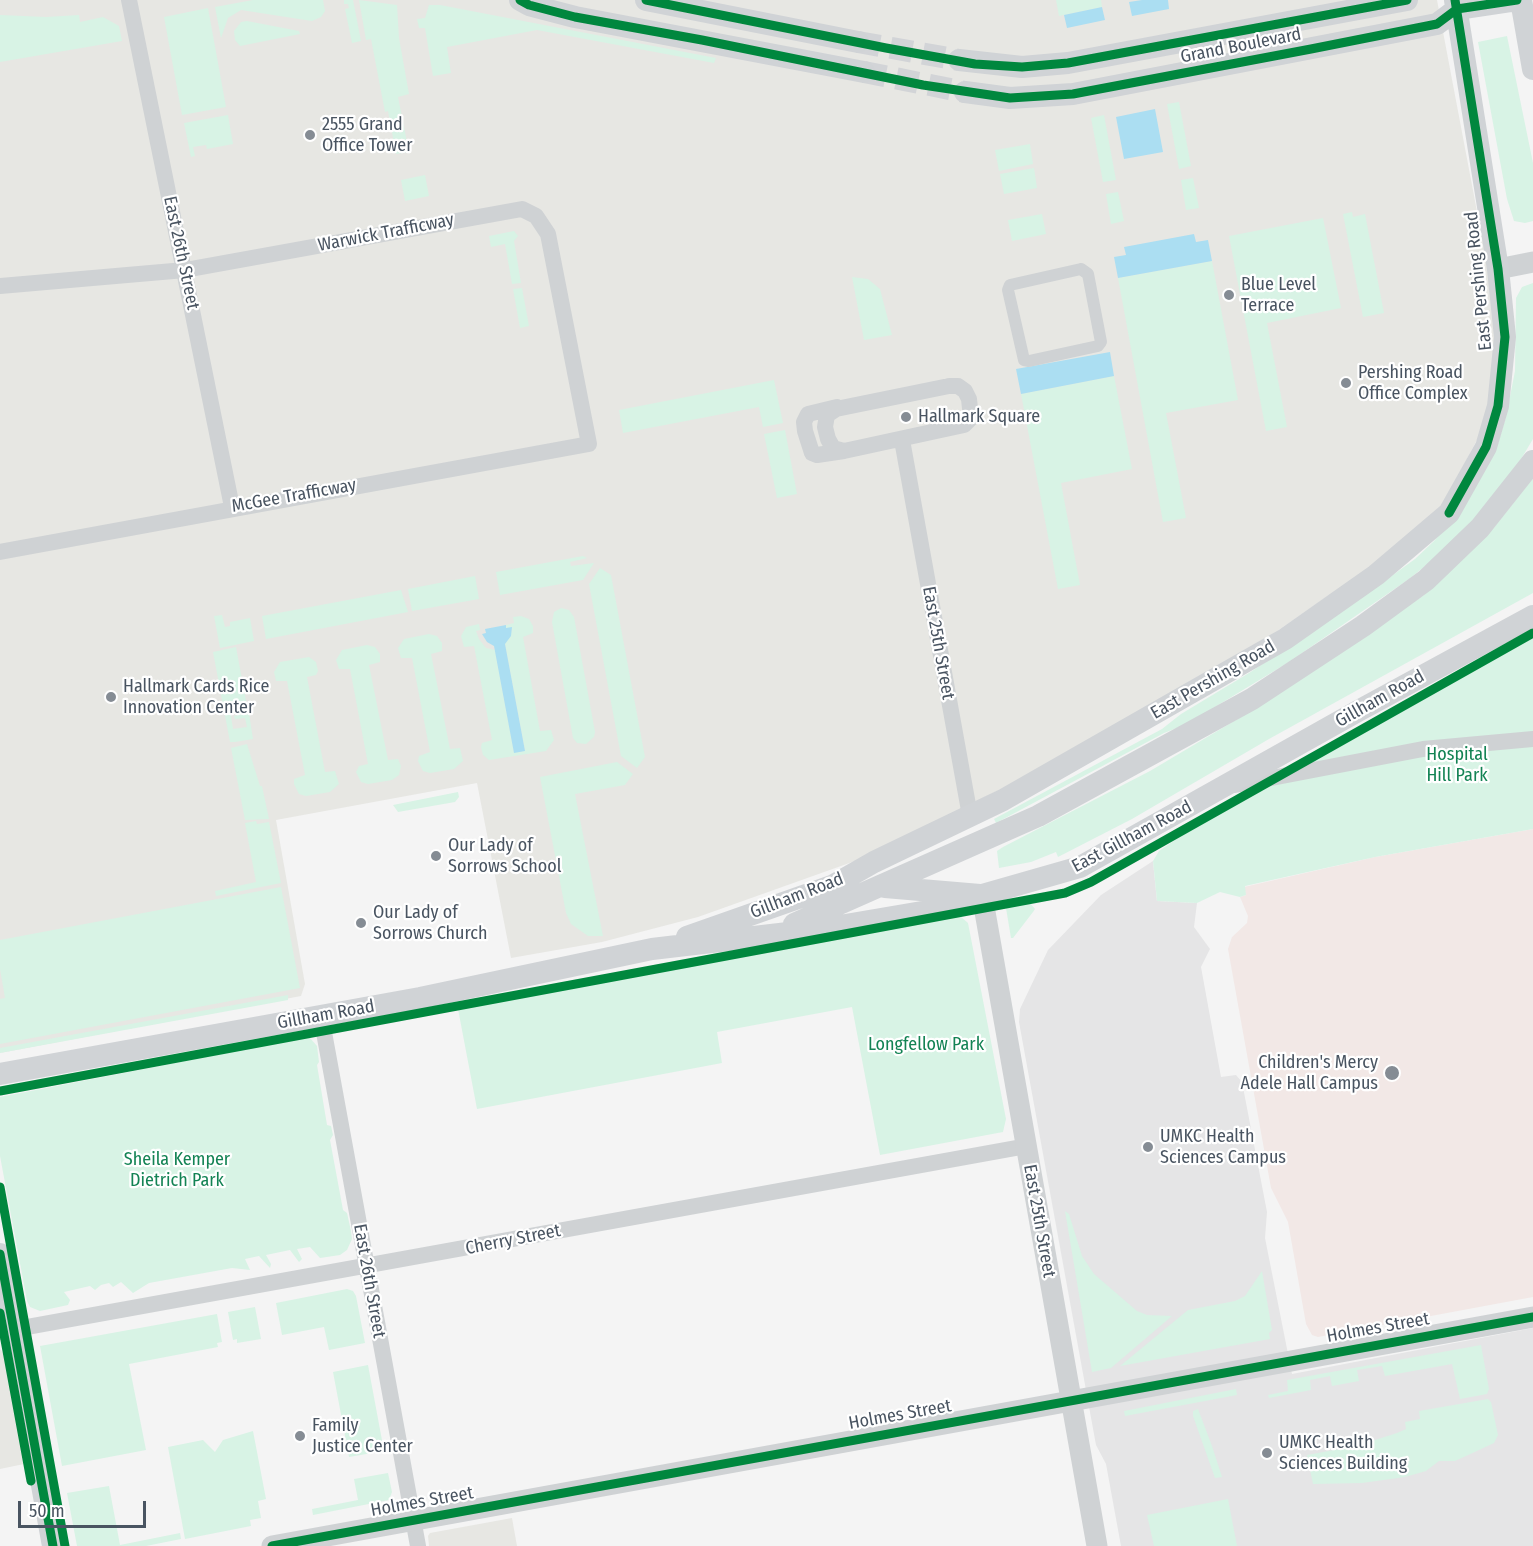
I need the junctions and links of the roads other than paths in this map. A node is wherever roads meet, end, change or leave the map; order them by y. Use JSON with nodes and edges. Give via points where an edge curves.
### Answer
{"nodes":[{"id":1,"x":129,"y":0,"type":"edge"},
{"id":2,"x":520,"y":0,"type":"edge"},
{"id":3,"x":646,"y":0,"type":"edge"},
{"id":4,"x":1407,"y":0,"type":"edge"},
{"id":5,"x":1519,"y":0,"type":"edge"},
{"id":6,"x":1451,"y":3,"type":"edge"},
{"id":7,"x":858,"y":42,"type":"tunnel mouth"},
{"id":8,"x":959,"y":60,"type":"tunnel mouth"},
{"id":9,"x":1533,"y":69,"type":"edge"},
{"id":10,"x":864,"y":72,"type":"tunnel mouth"},
{"id":11,"x":965,"y":92,"type":"tunnel mouth"},
{"id":12,"x":1533,"y":262,"type":"edge"},
{"id":13,"x":1498,"y":269,"type":"junction"},
{"id":14,"x":185,"y":270,"type":"junction"},
{"id":15,"x":1014,"y":282,"type":"joint"},
{"id":16,"x":0,"y":286,"type":"edge"},
{"id":17,"x":902,"y":440,"type":"junction"},
{"id":18,"x":589,"y":444,"type":"joint"},
{"id":19,"x":1533,"y":461,"type":"edge"},
{"id":20,"x":232,"y":507,"type":"junction"},
{"id":21,"x":0,"y":552,"type":"edge"},
{"id":22,"x":1533,"y":616,"type":"edge"},
{"id":23,"x":1533,"y":739,"type":"edge"},
{"id":24,"x":1230,"y":785,"type":"junction"},
{"id":25,"x":970,"y":816,"type":"junction"},
{"id":26,"x":974,"y":846,"type":"junction"},
{"id":27,"x":832,"y":886,"type":"junction"},
{"id":28,"x":879,"y":886,"type":"junction"},
{"id":29,"x":982,"y":895,"type":"junction"},
{"id":30,"x":822,"y":929,"type":"joint"},
{"id":31,"x":735,"y":941,"type":"junction"},
{"id":32,"x":651,"y":949,"type":"junction"},
{"id":33,"x":321,"y":1016,"type":"junction"},
{"id":34,"x":0,"y":1074,"type":"edge"},
{"id":35,"x":1027,"y":1146,"type":"junction"},
{"id":36,"x":0,"y":1254,"type":"edge"},
{"id":37,"x":366,"y":1268,"type":"junction"},
{"id":38,"x":1533,"y":1317,"type":"edge"},
{"id":39,"x":7,"y":1331,"type":"edge"},
{"id":40,"x":1071,"y":1401,"type":"junction"},
{"id":41,"x":413,"y":1520,"type":"junction"},
{"id":42,"x":53,"y":1546,"type":"edge"},
{"id":43,"x":272,"y":1546,"type":"edge"},
{"id":44,"x":418,"y":1546,"type":"edge"},
{"id":45,"x":1096,"y":1546,"type":"edge"}],
"edges":[{"from":1,"to":14,"type":"street","name":"East 26th Street"},
{"from":2,"to":10,"type":"main road","via":[[575,17]]},
{"from":3,"to":7,"type":"main road"},
{"from":4,"to":8,"type":"main road","name":"Grand Boulevard","via":[[1068,63],[1022,67]]},
{"from":5,"to":6,"type":"main road","name":"Grand Boulevard"},
{"from":5,"to":9,"type":"main road"},
{"from":6,"to":11,"type":"main road","name":"Grand Boulevard","via":[[1437,24],[1073,94],[1010,98]]},
{"from":6,"to":13,"type":"main road","name":"East Pershing Road"},
{"from":12,"to":13,"type":"street"},
{"from":13,"to":25,"type":"main road","name":"East Pershing Road","via":[[1505,337],[1498,406],[1486,447],[1449,513],[1377,575],[1285,639]]},
{"from":14,"to":16,"type":"street","name":"Warwick Trafficway"},
{"from":14,"to":18,"type":"street","name":"Warwick Trafficway","via":[[513,209],[530,212],[548,234]]},
{"from":14,"to":20,"type":"street","name":"East 26th Street"},
{"from":15,"to":15,"type":"street","via":[[1008,290],[1024,360],[1098,346],[1101,342],[1086,270]]},
{"from":17,"to":17,"type":"street","via":[[964,426],[971,418],[965,391],[949,386],[850,405],[827,415],[825,427],[833,448],[844,451]]},
{"from":17,"to":25,"type":"street","name":"East 25th Street"},
{"from":18,"to":20,"type":"street","name":"McGee Trafficway"},
{"from":19,"to":26,"type":"main road","name":"East Pershing Road","via":[[1473,535],[1426,580],[1363,626],[1252,699],[1038,816]]},
{"from":20,"to":21,"type":"street","name":"McGee Trafficway"},
{"from":22,"to":24,"type":"main road","name":"Gillham Road"},
{"from":23,"to":24,"type":"street","via":[[1423,749]]},
{"from":24,"to":29,"type":"main road","name":"East Gillham Road","via":[[1080,867]]},
{"from":25,"to":26,"type":"street","name":"East 25th Street"},
{"from":25,"to":27,"type":"main road","name":"Gillham Road"},
{"from":26,"to":28,"type":"main road","name":"Gillham Road"},
{"from":27,"to":28,"type":"main road"},
{"from":27,"to":32,"type":"main road","name":"Gillham Road"},
{"from":28,"to":29,"type":"main road"},
{"from":28,"to":31,"type":"main road","name":"Gillham Road","via":[[807,921]]},
{"from":29,"to":30,"type":"main road","name":"East Gillham Road","via":[[957,906]]},
{"from":29,"to":35,"type":"street","name":"East 25th Street"},
{"from":30,"to":31,"type":"main road","name":"Gillham Road"},
{"from":31,"to":32,"type":"main road","name":"Gillham Road"},
{"from":32,"to":33,"type":"main road","name":"Gillham Road"},
{"from":33,"to":34,"type":"main road","name":"Gillham Road"},
{"from":33,"to":37,"type":"street","name":"East 26th Street"},
{"from":35,"to":37,"type":"street","name":"Cherry Street"},
{"from":35,"to":40,"type":"street","name":"East 25th Street"},
{"from":36,"to":39,"type":"main road"},
{"from":37,"to":39,"type":"street","name":"Cherry Street"},
{"from":37,"to":41,"type":"street","name":"East 26th Street"},
{"from":38,"to":40,"type":"street","name":"Holmes Street"},
{"from":39,"to":42,"type":"main road"},
{"from":40,"to":41,"type":"street","name":"Holmes Street"},
{"from":40,"to":45,"type":"street","name":"East 25th Street"},
{"from":41,"to":43,"type":"street","name":"Holmes Street"},
{"from":41,"to":44,"type":"street","name":"East 26th Street"}]}
